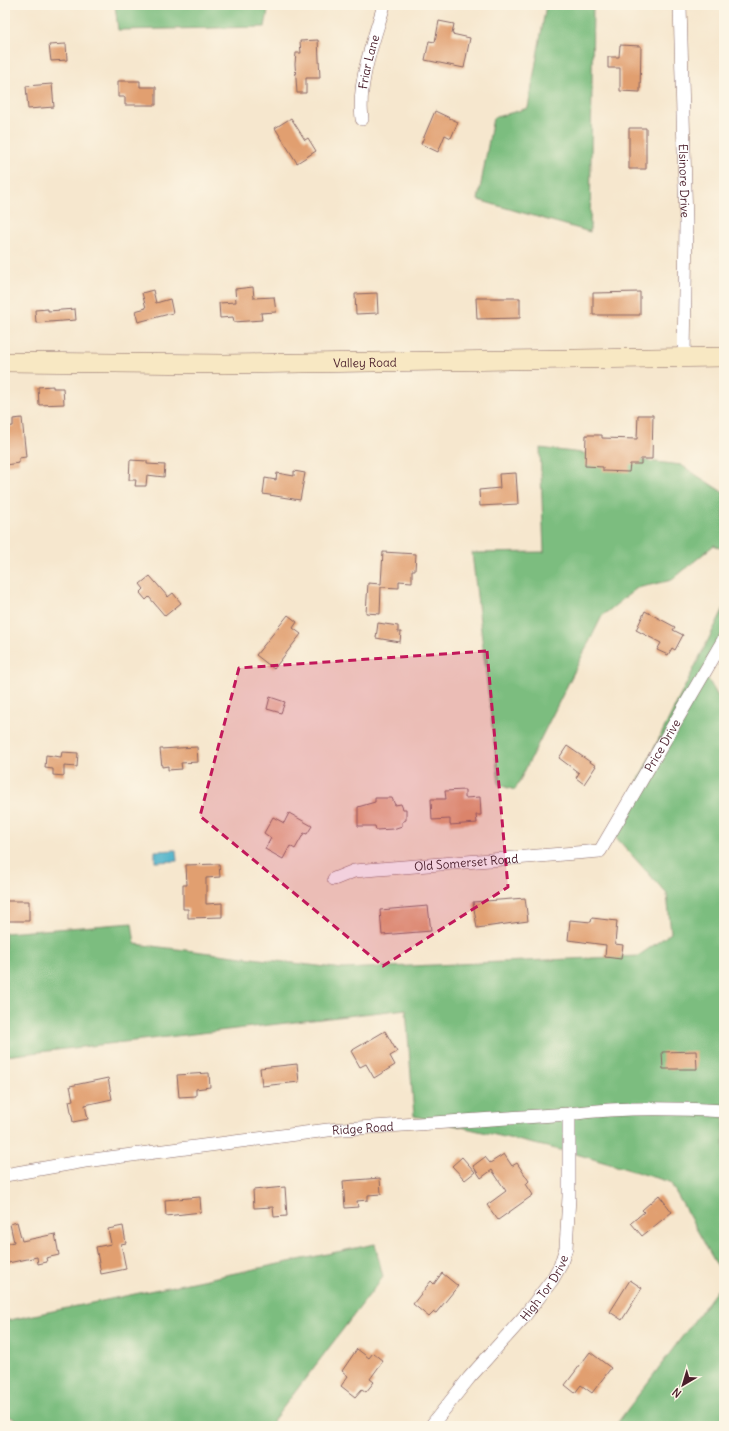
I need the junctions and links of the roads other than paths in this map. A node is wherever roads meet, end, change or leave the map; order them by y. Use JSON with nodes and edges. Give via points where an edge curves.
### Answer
{"nodes":[{"id":1,"x":384,"y":5,"type":"edge"},
{"id":2,"x":680,"y":5,"type":"edge"},
{"id":3,"x":362,"y":119,"type":"dead end"},
{"id":4,"x":724,"y":357,"type":"edge"},
{"id":5,"x":684,"y":358,"type":"junction"},
{"id":6,"x":5,"y":362,"type":"edge"},
{"id":7,"x":724,"y":639,"type":"edge"},
{"id":8,"x":600,"y":851,"type":"joint"},
{"id":9,"x":334,"y":879,"type":"dead end"},
{"id":10,"x":724,"y":1111,"type":"edge"},
{"id":11,"x":569,"y":1114,"type":"junction"},
{"id":12,"x":5,"y":1175,"type":"edge"},
{"id":13,"x":431,"y":1426,"type":"edge"}],
"edges":[{"from":1,"to":3,"type":"street","name":"Friar Lane","via":[[361,88]]},
{"from":2,"to":5,"type":"street","name":"Elsinore Drive","via":[[686,224]]},
{"from":4,"to":5,"type":"main road","name":"Valley Road"},
{"from":5,"to":6,"type":"main road","name":"Valley Road","via":[[224,364]]},
{"from":7,"to":8,"type":"street","name":"Price Drive"},
{"from":8,"to":9,"type":"street","name":"Old Somerset Road","via":[[354,871]]},
{"from":10,"to":11,"type":"street","name":"Ridge Road","via":[[683,1109],[591,1111]]},
{"from":11,"to":12,"type":"street","name":"Ridge Road","via":[[328,1130],[85,1161]]},
{"from":11,"to":13,"type":"street","name":"High Tor Drive","via":[[566,1248],[560,1266],[523,1318],[469,1378]]}]}
